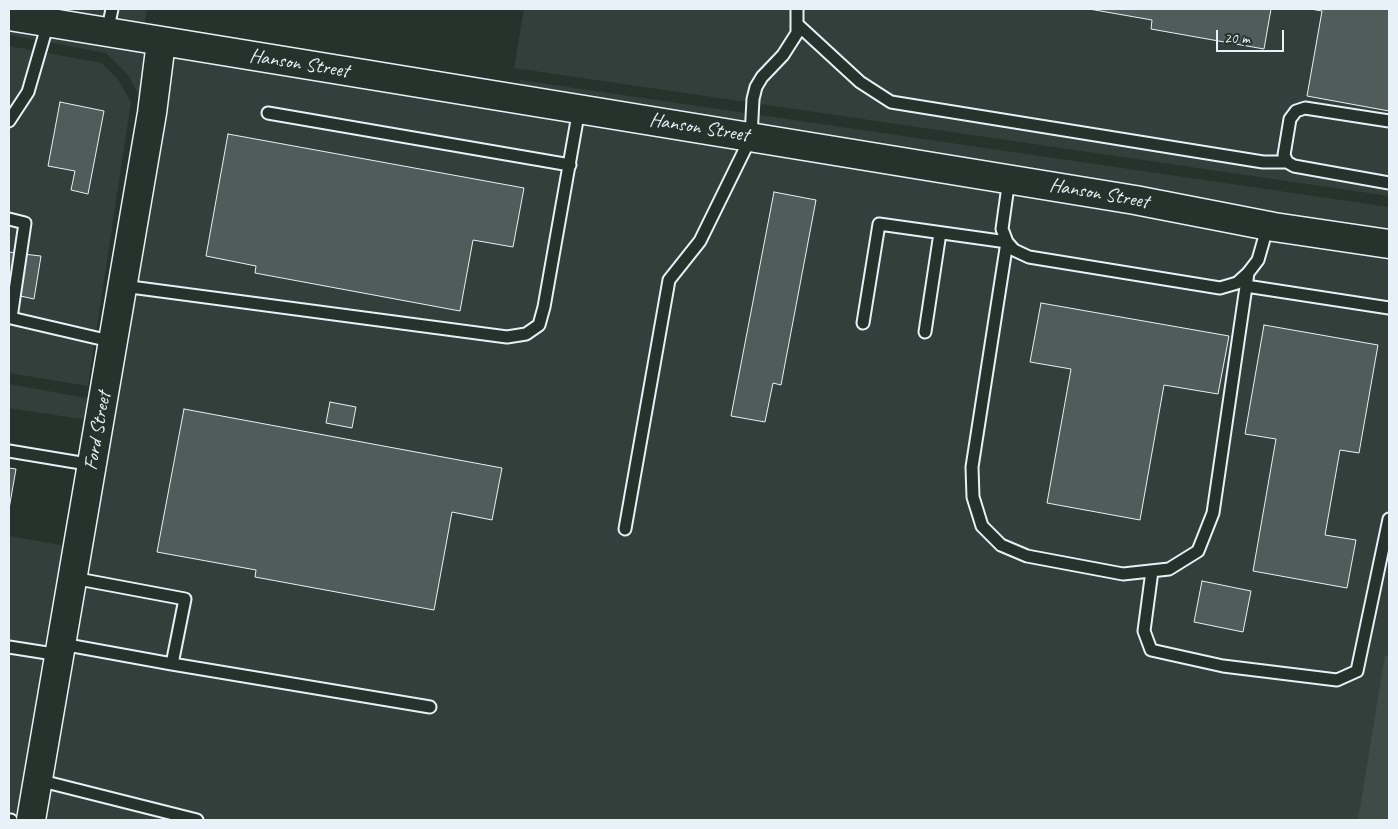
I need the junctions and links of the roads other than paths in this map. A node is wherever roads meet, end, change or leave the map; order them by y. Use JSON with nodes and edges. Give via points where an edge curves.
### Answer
{"nodes":[{"id":1,"x":797,"y":9,"type":"edge"},
{"id":2,"x":9,"y":16,"type":"edge"},
{"id":3,"x":109,"y":21,"type":"edge"},
{"id":4,"x":48,"y":23,"type":"junction"},
{"id":5,"x":798,"y":24,"type":"junction"},
{"id":6,"x":161,"y":42,"type":"junction"},
{"id":7,"x":579,"y":109,"type":"junction"},
{"id":8,"x":268,"y":113,"type":"dead end"},
{"id":9,"x":9,"y":121,"type":"edge"},
{"id":10,"x":1389,"y":121,"type":"edge"},
{"id":11,"x":752,"y":137,"type":"junction"},
{"id":12,"x":1288,"y":162,"type":"junction"},
{"id":13,"x":570,"y":165,"type":"junction"},
{"id":14,"x":1009,"y":179,"type":"junction"},
{"id":15,"x":1389,"y":183,"type":"edge"},
{"id":16,"x":9,"y":219,"type":"edge"},
{"id":17,"x":1268,"y":226,"type":"junction"},
{"id":18,"x":940,"y":233,"type":"junction"},
{"id":19,"x":1007,"y":242,"type":"junction"},
{"id":20,"x":1389,"y":244,"type":"edge"},
{"id":21,"x":1248,"y":273,"type":"junction"},
{"id":22,"x":123,"y":286,"type":"junction"},
{"id":23,"x":1246,"y":286,"type":"junction"},
{"id":24,"x":1389,"y":308,"type":"edge"},
{"id":25,"x":863,"y":323,"type":"dead end"},
{"id":26,"x":925,"y":332,"type":"dead end"},
{"id":27,"x":114,"y":342,"type":"junction"},
{"id":28,"x":9,"y":451,"type":"edge"},
{"id":29,"x":93,"y":465,"type":"junction"},
{"id":30,"x":1389,"y":519,"type":"edge"},
{"id":31,"x":625,"y":529,"type":"dead end"},
{"id":32,"x":1152,"y":571,"type":"junction"},
{"id":33,"x":73,"y":578,"type":"junction"},
{"id":34,"x":9,"y":647,"type":"edge"},
{"id":35,"x":61,"y":650,"type":"junction"},
{"id":36,"x":172,"y":664,"type":"junction"},
{"id":37,"x":430,"y":707,"type":"dead end"},
{"id":38,"x":38,"y":780,"type":"junction"},
{"id":39,"x":31,"y":820,"type":"edge"},
{"id":40,"x":196,"y":820,"type":"edge"}],
"edges":[{"from":1,"to":5,"type":"lane"},
{"from":2,"to":4,"type":"street","name":"Hanson Street"},
{"from":3,"to":4,"type":"street","name":"Hanson Street"},
{"from":3,"to":6,"type":"street","name":"Hanson Street"},
{"from":4,"to":9,"type":"lane","via":[[28,92]]},
{"from":5,"to":11,"type":"lane","via":[[797,33],[783,55],[756,88]]},
{"from":5,"to":12,"type":"lane","via":[[860,82],[891,102],[1263,162]]},
{"from":6,"to":7,"type":"street","name":"Hanson Street"},
{"from":6,"to":22,"type":"street","name":"Ford Street"},
{"from":7,"to":11,"type":"street","name":"Hanson Street"},
{"from":7,"to":13,"type":"lane"},
{"from":8,"to":13,"type":"lane"},
{"from":10,"to":12,"type":"lane","via":[[1306,108],[1296,111],[1290,119],[1284,155]]},
{"from":11,"to":14,"type":"street","name":"Hanson Street"},
{"from":11,"to":31,"type":"lane","via":[[700,241],[669,280]]},
{"from":12,"to":15,"type":"lane","via":[[1309,169]]},
{"from":13,"to":22,"type":"lane","via":[[544,307],[539,325],[526,334],[507,337]]},
{"from":14,"to":17,"type":"street","name":"Hanson Street"},
{"from":14,"to":19,"type":"lane","via":[[1002,229]]},
{"from":16,"to":27,"type":"lane","via":[[25,224],[11,318]]},
{"from":17,"to":20,"type":"street","name":"Hanson Street"},
{"from":17,"to":21,"type":"lane","via":[[1258,260]]},
{"from":18,"to":19,"type":"lane"},
{"from":18,"to":25,"type":"lane","via":[[878,224]]},
{"from":18,"to":26,"type":"lane"},
{"from":19,"to":21,"type":"lane","via":[[1014,250],[1029,257],[1220,288],[1237,283]]},
{"from":19,"to":32,"type":"lane","via":[[972,468],[973,497],[982,526],[1001,545],[1027,556],[1123,574]]},
{"from":21,"to":23,"type":"lane"},
{"from":22,"to":27,"type":"street","name":"Ford Street"},
{"from":23,"to":24,"type":"lane"},
{"from":23,"to":32,"type":"lane","via":[[1213,514],[1198,551],[1169,569]]},
{"from":27,"to":29,"type":"street","name":"Ford Street"},
{"from":28,"to":29,"type":"lane"},
{"from":29,"to":33,"type":"street","name":"Ford Street"},
{"from":30,"to":32,"type":"lane","via":[[1358,671],[1337,680],[1223,666],[1152,650],[1144,630]]},
{"from":33,"to":35,"type":"street","name":"Ford Street"},
{"from":33,"to":36,"type":"lane","via":[[184,599]]},
{"from":34,"to":35,"type":"lane"},
{"from":35,"to":36,"type":"lane"},
{"from":35,"to":38,"type":"street","name":"Ford Street"},
{"from":36,"to":37,"type":"lane"},
{"from":38,"to":39,"type":"street","name":"Ford Street"},
{"from":38,"to":40,"type":"lane"}]}
